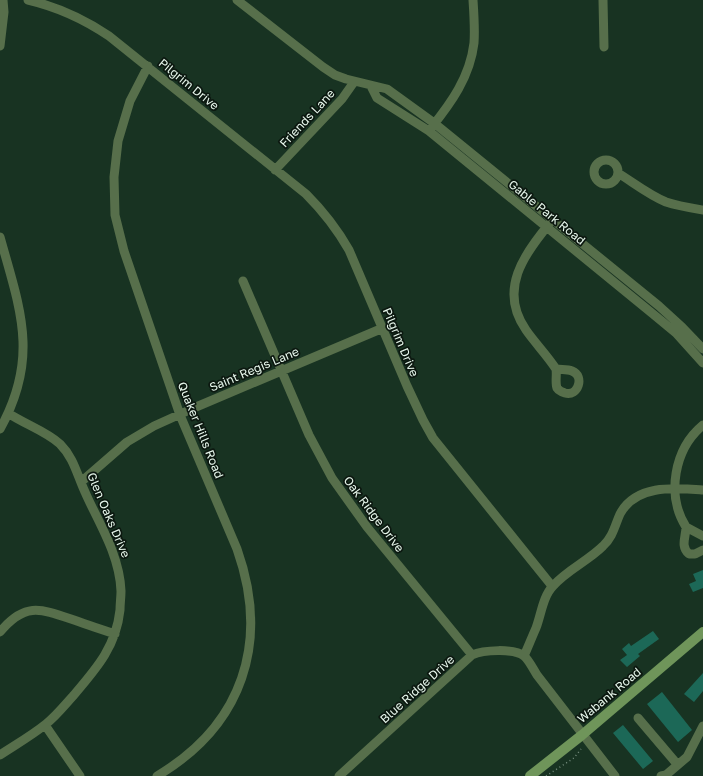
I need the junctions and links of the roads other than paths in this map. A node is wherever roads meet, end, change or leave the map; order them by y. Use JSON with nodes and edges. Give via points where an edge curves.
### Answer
{"nodes":[{"id":1,"x":3,"y":0,"type":"edge"},
{"id":2,"x":28,"y":0,"type":"edge"},
{"id":3,"x":237,"y":0,"type":"edge"},
{"id":4,"x":473,"y":0,"type":"edge"},
{"id":5,"x":603,"y":0,"type":"edge"},
{"id":6,"x":0,"y":46,"type":"edge"},
{"id":7,"x":604,"y":48,"type":"dead end"},
{"id":8,"x":148,"y":66,"type":"junction"},
{"id":9,"x":354,"y":82,"type":"junction"},
{"id":10,"x":431,"y":127,"type":"junction"},
{"id":11,"x":275,"y":170,"type":"junction"},
{"id":12,"x":618,"y":173,"type":"dead end"},
{"id":13,"x":703,"y":210,"type":"edge"},
{"id":14,"x":549,"y":224,"type":"junction"},
{"id":15,"x":0,"y":237,"type":"edge"},
{"id":16,"x":244,"y":281,"type":"dead end"},
{"id":17,"x":383,"y":328,"type":"junction"},
{"id":18,"x":699,"y":345,"type":"edge"},
{"id":19,"x":703,"y":363,"type":"edge"},
{"id":20,"x":556,"y":369,"type":"dead end"},
{"id":21,"x":281,"y":371,"type":"junction"},
{"id":22,"x":8,"y":413,"type":"junction"},
{"id":23,"x":180,"y":414,"type":"junction"},
{"id":24,"x":703,"y":425,"type":"edge"},
{"id":25,"x":0,"y":429,"type":"edge"},
{"id":26,"x":81,"y":482,"type":"junction"},
{"id":27,"x":675,"y":488,"type":"junction"},
{"id":28,"x":703,"y":490,"type":"edge"},
{"id":29,"x":686,"y":527,"type":"junction"},
{"id":30,"x":703,"y":536,"type":"edge"},
{"id":31,"x":703,"y":550,"type":"edge"},
{"id":32,"x":552,"y":586,"type":"junction"},
{"id":33,"x":0,"y":632,"type":"edge"},
{"id":34,"x":703,"y":632,"type":"edge"},
{"id":35,"x":115,"y":634,"type":"junction"},
{"id":36,"x":472,"y":656,"type":"junction"},
{"id":37,"x":524,"y":656,"type":"junction"},
{"id":38,"x":638,"y":718,"type":"dead end"},
{"id":39,"x":45,"y":725,"type":"junction"},
{"id":40,"x":703,"y":726,"type":"edge"},
{"id":41,"x":582,"y":735,"type":"junction"},
{"id":42,"x":0,"y":755,"type":"edge"},
{"id":43,"x":677,"y":764,"type":"junction"},
{"id":44,"x":80,"y":776,"type":"edge"},
{"id":45,"x":157,"y":776,"type":"edge"},
{"id":46,"x":339,"y":776,"type":"edge"},
{"id":47,"x":530,"y":776,"type":"edge"},
{"id":48,"x":615,"y":776,"type":"edge"},
{"id":49,"x":662,"y":776,"type":"edge"}],
"edges":[{"from":1,"to":6,"type":"street"},
{"from":2,"to":8,"type":"street","name":"Pilgrim Drive","via":[[63,10],[95,27]]},
{"from":3,"to":9,"type":"street","name":"Gable Park Road","via":[[323,67]]},
{"from":4,"to":10,"type":"street","via":[[475,27],[472,57],[459,89]]},
{"from":5,"to":7,"type":"street"},
{"from":8,"to":11,"type":"street","name":"Pilgrim Drive"},
{"from":8,"to":23,"type":"street","name":"Quaker Hills Road","via":[[130,102],[118,140],[114,196],[124,251]]},
{"from":9,"to":10,"type":"street","name":"Gable Park Road","via":[[387,89]]},
{"from":9,"to":11,"type":"street","name":"Friends Lane","via":[[342,99]]},
{"from":10,"to":14,"type":"street","name":"Gable Park Road"},
{"from":11,"to":17,"type":"street","name":"Pilgrim Drive","via":[[306,194],[339,233]]},
{"from":12,"to":13,"type":"street","via":[[666,202]]},
{"from":14,"to":18,"type":"street","name":"Gable Park Road","via":[[658,306]]},
{"from":14,"to":20,"type":"street","via":[[519,268],[514,296],[520,320]]},
{"from":15,"to":22,"type":"street","via":[[18,301],[23,333],[20,377]]},
{"from":16,"to":21,"type":"street","name":"Oak Ridge Drive"},
{"from":17,"to":21,"type":"street","name":"Saint Regis Lane"},
{"from":17,"to":32,"type":"street","name":"Pilgrim Drive","via":[[433,438]]},
{"from":18,"to":19,"type":"street","name":"Gable Park Road"},
{"from":21,"to":23,"type":"street","name":"Saint Regis Lane"},
{"from":21,"to":36,"type":"street","name":"Oak Ridge Drive","via":[[309,435],[332,478]]},
{"from":22,"to":25,"type":"street"},
{"from":22,"to":26,"type":"street","name":"Glen Oaks Drive","via":[[60,444],[73,462]]},
{"from":23,"to":26,"type":"street","name":"Saint Regis Lane","via":[[127,442]]},
{"from":23,"to":45,"type":"street","name":"Quaker Hills Road","via":[[243,564],[250,594],[251,631],[241,680],[232,702],[220,721],[197,748]]},
{"from":24,"to":27,"type":"street","via":[[684,450],[676,472]]},
{"from":26,"to":35,"type":"street","name":"Glen Oaks Drive","via":[[112,550],[119,575],[121,592]]},
{"from":27,"to":28,"type":"street"},
{"from":27,"to":29,"type":"street","via":[[677,505]]},
{"from":27,"to":32,"type":"street","via":[[650,491],[634,500],[623,510],[603,546]]},
{"from":29,"to":30,"type":"street"},
{"from":29,"to":31,"type":"street","via":[[683,544],[687,552],[695,554]]},
{"from":32,"to":37,"type":"street"},
{"from":33,"to":35,"type":"street","via":[[20,614],[43,610]]},
{"from":34,"to":41,"type":"street","name":"Wabank Road"},
{"from":35,"to":39,"type":"street","name":"Glen Oaks Drive","via":[[104,658],[95,670],[59,713]]},
{"from":36,"to":37,"type":"street","name":"Blue Ridge Drive","via":[[479,652],[499,651],[518,652]]},
{"from":36,"to":46,"type":"street","name":"Blue Ridge Drive"},
{"from":37,"to":41,"type":"street"},
{"from":38,"to":43,"type":"street"},
{"from":39,"to":42,"type":"street","name":"Glen Oaks Drive"},
{"from":39,"to":44,"type":"street"},
{"from":40,"to":43,"type":"street","via":[[687,757]]},
{"from":41,"to":47,"type":"street","name":"Wabank Road"},
{"from":41,"to":48,"type":"street"},
{"from":43,"to":49,"type":"street"}]}
